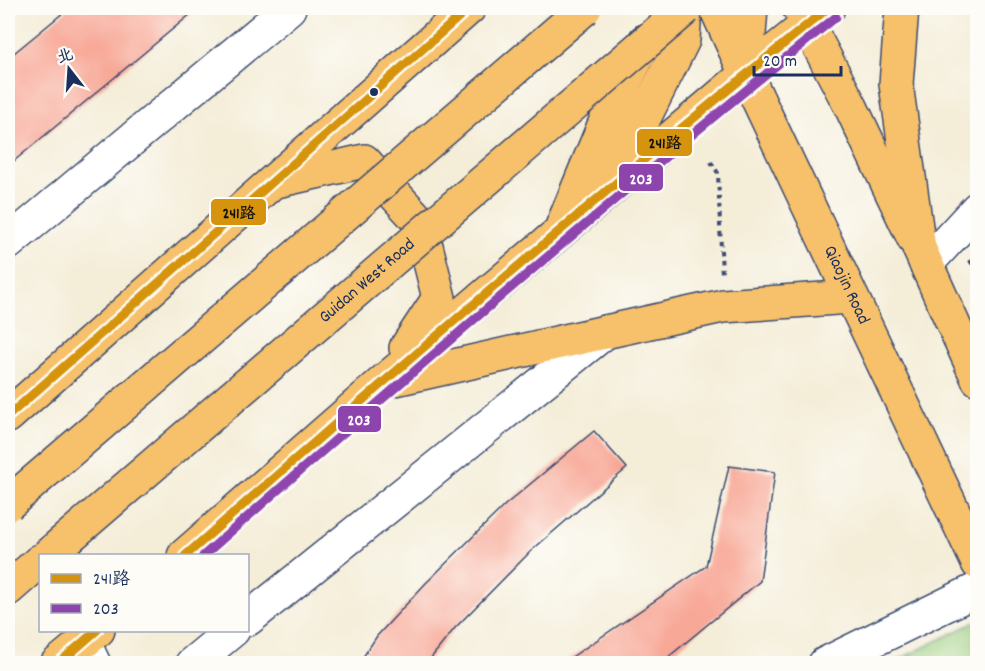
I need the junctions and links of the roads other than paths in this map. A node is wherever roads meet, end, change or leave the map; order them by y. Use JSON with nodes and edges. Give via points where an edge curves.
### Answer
{"nodes":[{"id":1,"x":288,"y":8,"type":"edge"},
{"id":2,"x":469,"y":8,"type":"edge"},
{"id":3,"x":585,"y":8,"type":"edge"},
{"id":4,"x":662,"y":8,"type":"edge"},
{"id":5,"x":686,"y":8,"type":"edge"},
{"id":6,"x":716,"y":8,"type":"edge"},
{"id":7,"x":750,"y":8,"type":"edge"},
{"id":8,"x":902,"y":8,"type":"edge"},
{"id":9,"x":812,"y":13,"type":"edge"},
{"id":10,"x":746,"y":74,"type":"junction"},
{"id":11,"x":271,"y":183,"type":"junction"},
{"id":12,"x":608,"y":190,"type":"junction"},
{"id":13,"x":978,"y":208,"type":"edge"},
{"id":14,"x":560,"y":231,"type":"junction"},
{"id":15,"x":8,"y":243,"type":"edge"},
{"id":16,"x":922,"y":256,"type":"junction"},
{"id":17,"x":851,"y":297,"type":"junction"},
{"id":18,"x":605,"y":332,"type":"junction"},
{"id":19,"x":978,"y":379,"type":"edge"},
{"id":20,"x":382,"y":382,"type":"junction"},
{"id":21,"x":8,"y":416,"type":"edge"},
{"id":22,"x":8,"y":504,"type":"edge"},
{"id":23,"x":48,"y":554,"type":"edge"},
{"id":24,"x":185,"y":554,"type":"edge"},
{"id":25,"x":39,"y":562,"type":"edge"},
{"id":26,"x":978,"y":563,"type":"edge"},
{"id":27,"x":8,"y":589,"type":"edge"},
{"id":28,"x":978,"y":589,"type":"edge"},
{"id":29,"x":249,"y":618,"type":"edge"},
{"id":30,"x":231,"y":632,"type":"edge"},
{"id":31,"x":92,"y":645,"type":"edge"},
{"id":32,"x":57,"y":663,"type":"edge"},
{"id":33,"x":192,"y":663,"type":"edge"},
{"id":34,"x":825,"y":663,"type":"edge"}],
"edges":[{"from":1,"to":15,"type":"street"},
{"from":2,"to":11,"type":"main road"},
{"from":3,"to":22,"type":"main road","bridge":true},
{"from":4,"to":14,"type":"main road","via":[[605,123]]},
{"from":5,"to":12,"type":"main road","via":[[683,40]]},
{"from":5,"to":23,"type":"main road","name":"Guidan West Road","bridge":true},
{"from":6,"to":10,"type":"main road","name":"Qiaojin Road"},
{"from":7,"to":10,"type":"main road"},
{"from":8,"to":16,"type":"main road","via":[[896,84]]},
{"from":9,"to":10,"type":"main road"},
{"from":9,"to":16,"type":"main road","via":[[850,107]]},
{"from":10,"to":12,"type":"main road"},
{"from":10,"to":17,"type":"main road","name":"Qiaojin Road"},
{"from":11,"to":20,"type":"main road","via":[[363,160],[420,222],[440,298]]},
{"from":11,"to":21,"type":"main road"},
{"from":12,"to":14,"type":"main road"},
{"from":13,"to":16,"type":"street"},
{"from":14,"to":20,"type":"main road"},
{"from":16,"to":19,"type":"main road"},
{"from":17,"to":18,"type":"main road","via":[[723,306]]},
{"from":17,"to":26,"type":"main road","name":"Qiaojin Road"},
{"from":18,"to":20,"type":"main road"},
{"from":18,"to":29,"type":"street"},
{"from":20,"to":24,"type":"main road"},
{"from":25,"to":27,"type":"main road"},
{"from":28,"to":34,"type":"street"},
{"from":30,"to":33,"type":"street"},
{"from":31,"to":32,"type":"main road"}]}
